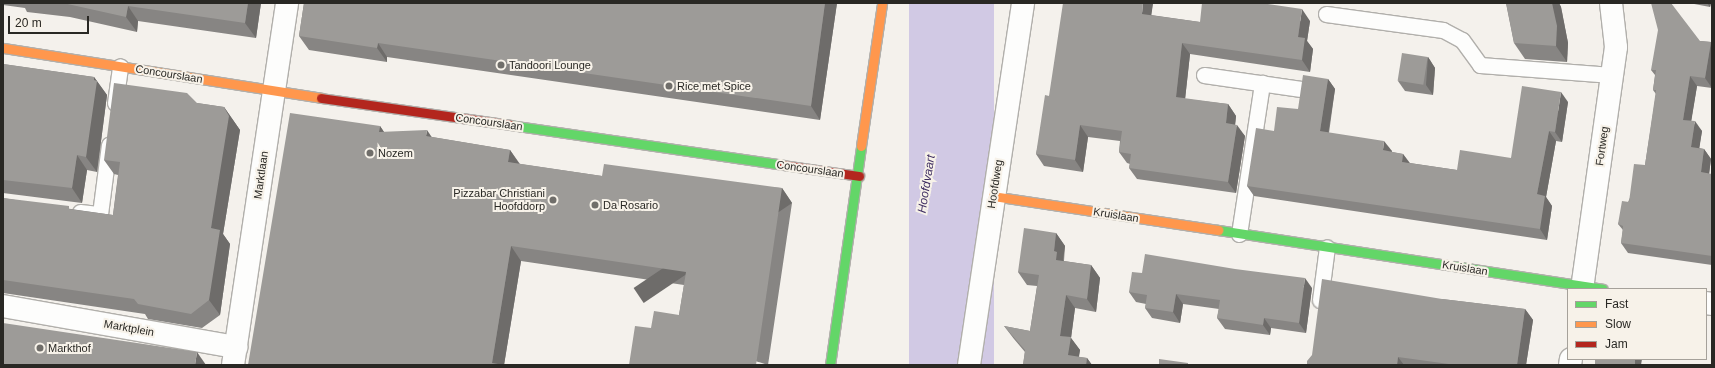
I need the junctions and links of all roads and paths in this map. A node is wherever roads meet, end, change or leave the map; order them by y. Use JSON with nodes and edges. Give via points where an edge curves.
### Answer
{"nodes":[{"id":1,"x":287,"y":3,"type":"edge"},
{"id":2,"x":882,"y":3,"type":"edge"},
{"id":3,"x":1023,"y":3,"type":"edge"},
{"id":4,"x":1611,"y":3,"type":"edge"},
{"id":5,"x":1326,"y":14,"type":"dead end"},
{"id":6,"x":3,"y":48,"type":"edge"},
{"id":7,"x":120,"y":66,"type":"junction"},
{"id":8,"x":1204,"y":74,"type":"dead end"},
{"id":9,"x":1612,"y":75,"type":"junction"},
{"id":10,"x":1262,"y":83,"type":"junction"},
{"id":11,"x":1301,"y":89,"type":"edge"},
{"id":12,"x":273,"y":91,"type":"junction"},
{"id":13,"x":859,"y":176,"type":"junction"},
{"id":14,"x":993,"y":196,"type":"junction"},
{"id":15,"x":63,"y":209,"type":"edge"},
{"id":16,"x":1239,"y":234,"type":"junction"},
{"id":17,"x":1327,"y":247,"type":"junction"},
{"id":18,"x":1582,"y":288,"type":"edge"},
{"id":19,"x":3,"y":306,"type":"edge"},
{"id":20,"x":1317,"y":318,"type":"edge"},
{"id":21,"x":235,"y":356,"type":"edge"},
{"id":22,"x":830,"y":365,"type":"edge"},
{"id":23,"x":969,"y":365,"type":"edge"}],
"edges":[{"from":1,"to":12,"type":"street","name":"Marktlaan"},
{"from":2,"to":13,"type":"street"},
{"from":3,"to":14,"type":"street","name":"Hoofdweg"},
{"from":4,"to":9,"type":"street","name":"Fortweg","via":[[1616,47]]},
{"from":5,"to":9,"type":"lane","via":[[1443,30],[1462,40],[1480,65]]},
{"from":6,"to":7,"type":"street","name":"Concourslaan"},
{"from":7,"to":12,"type":"street","name":"Concourslaan"},
{"from":7,"to":15,"type":"lane","name":"Concourslaan","via":[[100,214]]},
{"from":8,"to":10,"type":"lane"},
{"from":9,"to":18,"type":"street","name":"Fortweg"},
{"from":10,"to":11,"type":"lane"},
{"from":10,"to":16,"type":"lane"},
{"from":12,"to":13,"type":"street","name":"Concourslaan"},
{"from":12,"to":21,"type":"street","name":"Marktlaan"},
{"from":13,"to":22,"type":"street"},
{"from":14,"to":16,"type":"street","name":"Kruislaan"},
{"from":14,"to":23,"type":"street","name":"Hoofdweg"},
{"from":16,"to":17,"type":"street","name":"Kruislaan"},
{"from":17,"to":18,"type":"street","name":"Kruislaan"},
{"from":17,"to":20,"type":"lane"},
{"from":19,"to":21,"type":"street","name":"Marktplein"}]}
